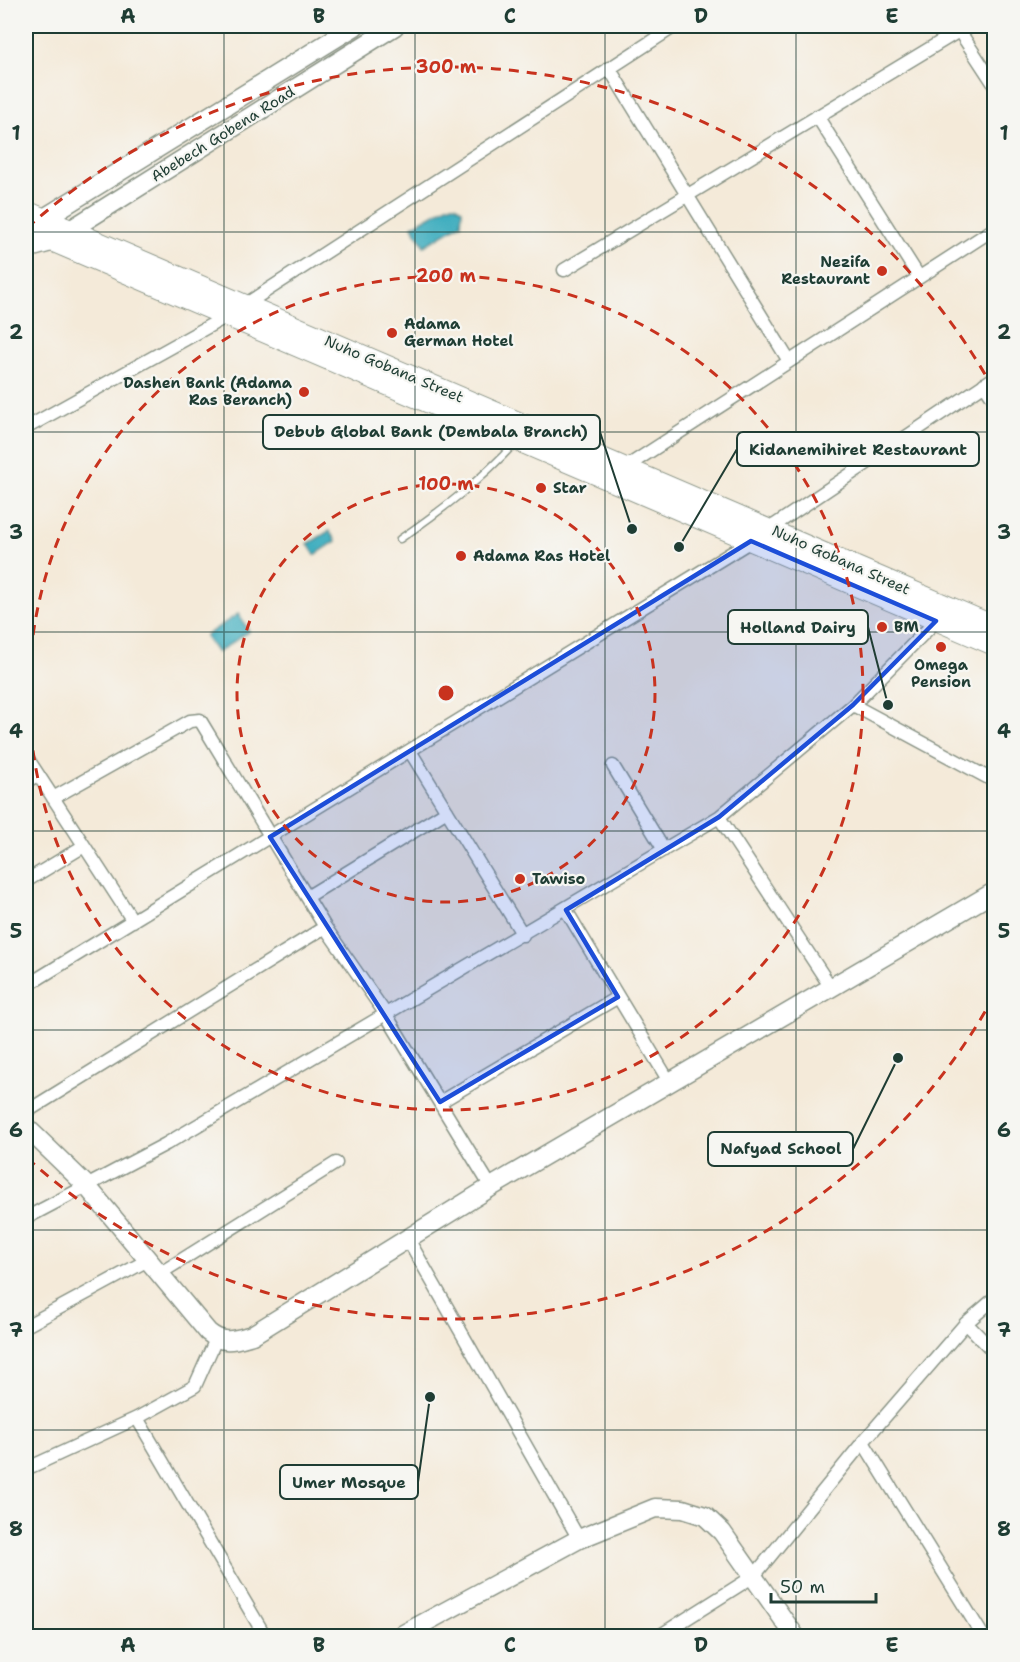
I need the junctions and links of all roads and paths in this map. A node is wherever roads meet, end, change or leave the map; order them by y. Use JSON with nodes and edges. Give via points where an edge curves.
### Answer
{"nodes":[{"id":1,"x":355,"y":26,"type":"edge"},
{"id":2,"x":395,"y":26,"type":"edge"},
{"id":3,"x":675,"y":26,"type":"edge"},
{"id":4,"x":961,"y":27,"type":"edge"},
{"id":5,"x":609,"y":68,"type":"junction"},
{"id":6,"x":994,"y":84,"type":"edge"},
{"id":7,"x":817,"y":116,"type":"junction"},
{"id":8,"x":686,"y":197,"type":"junction"},
{"id":9,"x":35,"y":215,"type":"edge"},
{"id":10,"x":994,"y":229,"type":"edge"},
{"id":11,"x":26,"y":230,"type":"edge"},
{"id":12,"x":69,"y":230,"type":"junction"},
{"id":13,"x":51,"y":242,"type":"junction"},
{"id":14,"x":26,"y":249,"type":"edge"},
{"id":15,"x":564,"y":270,"type":"dead end"},
{"id":16,"x":920,"y":277,"type":"junction"},
{"id":17,"x":244,"y":306,"type":"junction"},
{"id":18,"x":227,"y":317,"type":"junction"},
{"id":19,"x":789,"y":362,"type":"junction"},
{"id":20,"x":989,"y":381,"type":"edge"},
{"id":21,"x":994,"y":399,"type":"edge"},
{"id":22,"x":26,"y":428,"type":"edge"},
{"id":23,"x":522,"y":433,"type":"junction"},
{"id":24,"x":626,"y":467,"type":"junction"},
{"id":25,"x":769,"y":528,"type":"junction"},
{"id":26,"x":400,"y":539,"type":"dead end"},
{"id":27,"x":751,"y":541,"type":"junction"},
{"id":28,"x":936,"y":621,"type":"junction"},
{"id":29,"x":994,"y":640,"type":"edge"},
{"id":30,"x":853,"y":705,"type":"junction"},
{"id":31,"x":410,"y":751,"type":"junction"},
{"id":32,"x":26,"y":756,"type":"edge"},
{"id":33,"x":614,"y":766,"type":"dead end"},
{"id":34,"x":37,"y":774,"type":"junction"},
{"id":35,"x":994,"y":781,"type":"edge"},
{"id":36,"x":26,"y":782,"type":"edge"},
{"id":37,"x":53,"y":798,"type":"junction"},
{"id":38,"x":447,"y":811,"type":"junction"},
{"id":39,"x":719,"y":817,"type":"junction"},
{"id":40,"x":270,"y":837,"type":"junction"},
{"id":41,"x":84,"y":846,"type":"junction"},
{"id":42,"x":664,"y":850,"type":"junction"},
{"id":43,"x":26,"y":881,"type":"edge"},
{"id":44,"x":994,"y":892,"type":"edge"},
{"id":45,"x":307,"y":897,"type":"junction"},
{"id":46,"x":566,"y":910,"type":"junction"},
{"id":47,"x":133,"y":921,"type":"junction"},
{"id":48,"x":326,"y":927,"type":"junction"},
{"id":49,"x":523,"y":935,"type":"junction"},
{"id":50,"x":26,"y":986,"type":"edge"},
{"id":51,"x":832,"y":989,"type":"junction"},
{"id":52,"x":618,"y":997,"type":"junction"},
{"id":53,"x":385,"y":1013,"type":"junction"},
{"id":54,"x":669,"y":1083,"type":"junction"},
{"id":55,"x":440,"y":1102,"type":"junction"},
{"id":56,"x":26,"y":1112,"type":"edge"},
{"id":57,"x":26,"y":1127,"type":"edge"},
{"id":58,"x":336,"y":1163,"type":"dead end"},
{"id":59,"x":85,"y":1184,"type":"junction"},
{"id":60,"x":491,"y":1187,"type":"junction"},
{"id":61,"x":26,"y":1218,"type":"edge"},
{"id":62,"x":408,"y":1239,"type":"junction"},
{"id":63,"x":148,"y":1260,"type":"junction"},
{"id":64,"x":159,"y":1274,"type":"junction"},
{"id":65,"x":994,"y":1299,"type":"edge"},
{"id":66,"x":966,"y":1323,"type":"junction"},
{"id":67,"x":26,"y":1326,"type":"edge"},
{"id":68,"x":214,"y":1345,"type":"junction"},
{"id":69,"x":994,"y":1352,"type":"edge"},
{"id":70,"x":136,"y":1418,"type":"junction"},
{"id":71,"x":863,"y":1442,"type":"junction"},
{"id":72,"x":26,"y":1469,"type":"edge"},
{"id":73,"x":579,"y":1539,"type":"junction"},
{"id":74,"x":754,"y":1576,"type":"junction"},
{"id":75,"x":265,"y":1636,"type":"edge"},
{"id":76,"x":400,"y":1636,"type":"edge"},
{"id":77,"x":659,"y":1636,"type":"edge"},
{"id":78,"x":795,"y":1636,"type":"edge"},
{"id":79,"x":983,"y":1636,"type":"edge"}],
"edges":[{"from":1,"to":9,"type":"street","name":"Abebech Gobena Road"},
{"from":2,"to":12,"type":"street","name":"Abebech Gobena Road"},
{"from":3,"to":5,"type":"street"},
{"from":4,"to":6,"type":"street"},
{"from":4,"to":7,"type":"street"},
{"from":5,"to":8,"type":"street"},
{"from":5,"to":17,"type":"street"},
{"from":7,"to":8,"type":"street"},
{"from":7,"to":16,"type":"street"},
{"from":8,"to":15,"type":"street"},
{"from":8,"to":19,"type":"street"},
{"from":9,"to":11,"type":"street","name":"Abebech Gobena Road"},
{"from":9,"to":12,"type":"main road","name":"Nuho Gobana Street"},
{"from":10,"to":16,"type":"street"},
{"from":11,"to":13,"type":"main road","name":"Nuho Gobana Street"},
{"from":12,"to":13,"type":"street","name":"Abebech Gobena Road"},
{"from":12,"to":17,"type":"main road","name":"Nuho Gobana Street"},
{"from":13,"to":14,"type":"street","name":"Abebech Gobena Road"},
{"from":13,"to":18,"type":"main road","name":"Nuho Gobana Street"},
{"from":16,"to":19,"type":"street"},
{"from":17,"to":18,"type":"street"},
{"from":17,"to":23,"type":"main road","name":"Nuho Gobana Street"},
{"from":18,"to":22,"type":"street"},
{"from":18,"to":23,"type":"main road","name":"Nuho Gobana Street"},
{"from":19,"to":24,"type":"street"},
{"from":20,"to":21,"type":"street"},
{"from":20,"to":25,"type":"street"},
{"from":23,"to":24,"type":"main road","name":"Nuho Gobana Street"},
{"from":23,"to":26,"type":"lane","via":[[484,476]]},
{"from":23,"to":27,"type":"main road","name":"Nuho Gobana Street"},
{"from":24,"to":25,"type":"main road","name":"Nuho Gobana Street"},
{"from":25,"to":27,"type":"street"},
{"from":25,"to":29,"type":"main road","name":"Nuho Gobana Street"},
{"from":27,"to":28,"type":"main road","name":"Nuho Gobana Street"},
{"from":27,"to":31,"type":"street"},
{"from":28,"to":29,"type":"main road","name":"Nuho Gobana Street"},
{"from":28,"to":30,"type":"street"},
{"from":30,"to":35,"type":"street"},
{"from":30,"to":39,"type":"street"},
{"from":31,"to":38,"type":"street"},
{"from":31,"to":40,"type":"street"},
{"from":32,"to":34,"type":"street"},
{"from":33,"to":42,"type":"street"},
{"from":34,"to":36,"type":"street"},
{"from":34,"to":37,"type":"street"},
{"from":37,"to":40,"type":"street","via":[[190,720],[200,720]]},
{"from":37,"to":41,"type":"street"},
{"from":38,"to":45,"type":"street"},
{"from":38,"to":49,"type":"street"},
{"from":39,"to":42,"type":"street"},
{"from":39,"to":51,"type":"street"},
{"from":40,"to":45,"type":"street"},
{"from":40,"to":47,"type":"street"},
{"from":41,"to":43,"type":"street"},
{"from":41,"to":47,"type":"street"},
{"from":42,"to":46,"type":"street"},
{"from":44,"to":51,"type":"street"},
{"from":45,"to":48,"type":"street"},
{"from":46,"to":49,"type":"street"},
{"from":46,"to":52,"type":"street"},
{"from":47,"to":50,"type":"street"},
{"from":48,"to":53,"type":"street"},
{"from":48,"to":56,"type":"street"},
{"from":49,"to":53,"type":"street"},
{"from":51,"to":54,"type":"street"},
{"from":52,"to":54,"type":"street"},
{"from":52,"to":55,"type":"street"},
{"from":53,"to":55,"type":"street"},
{"from":53,"to":59,"type":"street","via":[[166,1144]]},
{"from":54,"to":60,"type":"street"},
{"from":55,"to":60,"type":"street"},
{"from":57,"to":59,"type":"street"},
{"from":58,"to":64,"type":"street"},
{"from":59,"to":61,"type":"street"},
{"from":59,"to":63,"type":"street"},
{"from":60,"to":62,"type":"street"},
{"from":62,"to":68,"type":"street","via":[[252,1335]]},
{"from":62,"to":73,"type":"street"},
{"from":63,"to":64,"type":"street"},
{"from":63,"to":67,"type":"street"},
{"from":64,"to":68,"type":"street"},
{"from":65,"to":66,"type":"street"},
{"from":66,"to":69,"type":"street"},
{"from":66,"to":71,"type":"street"},
{"from":68,"to":70,"type":"street","via":[[195,1386]]},
{"from":70,"to":72,"type":"street"},
{"from":70,"to":75,"type":"street"},
{"from":71,"to":74,"type":"street"},
{"from":71,"to":79,"type":"street"},
{"from":73,"to":74,"type":"street","via":[[656,1508],[683,1509],[705,1516],[722,1532]]},
{"from":73,"to":76,"type":"street"},
{"from":74,"to":77,"type":"street"},
{"from":74,"to":78,"type":"street"}]}
